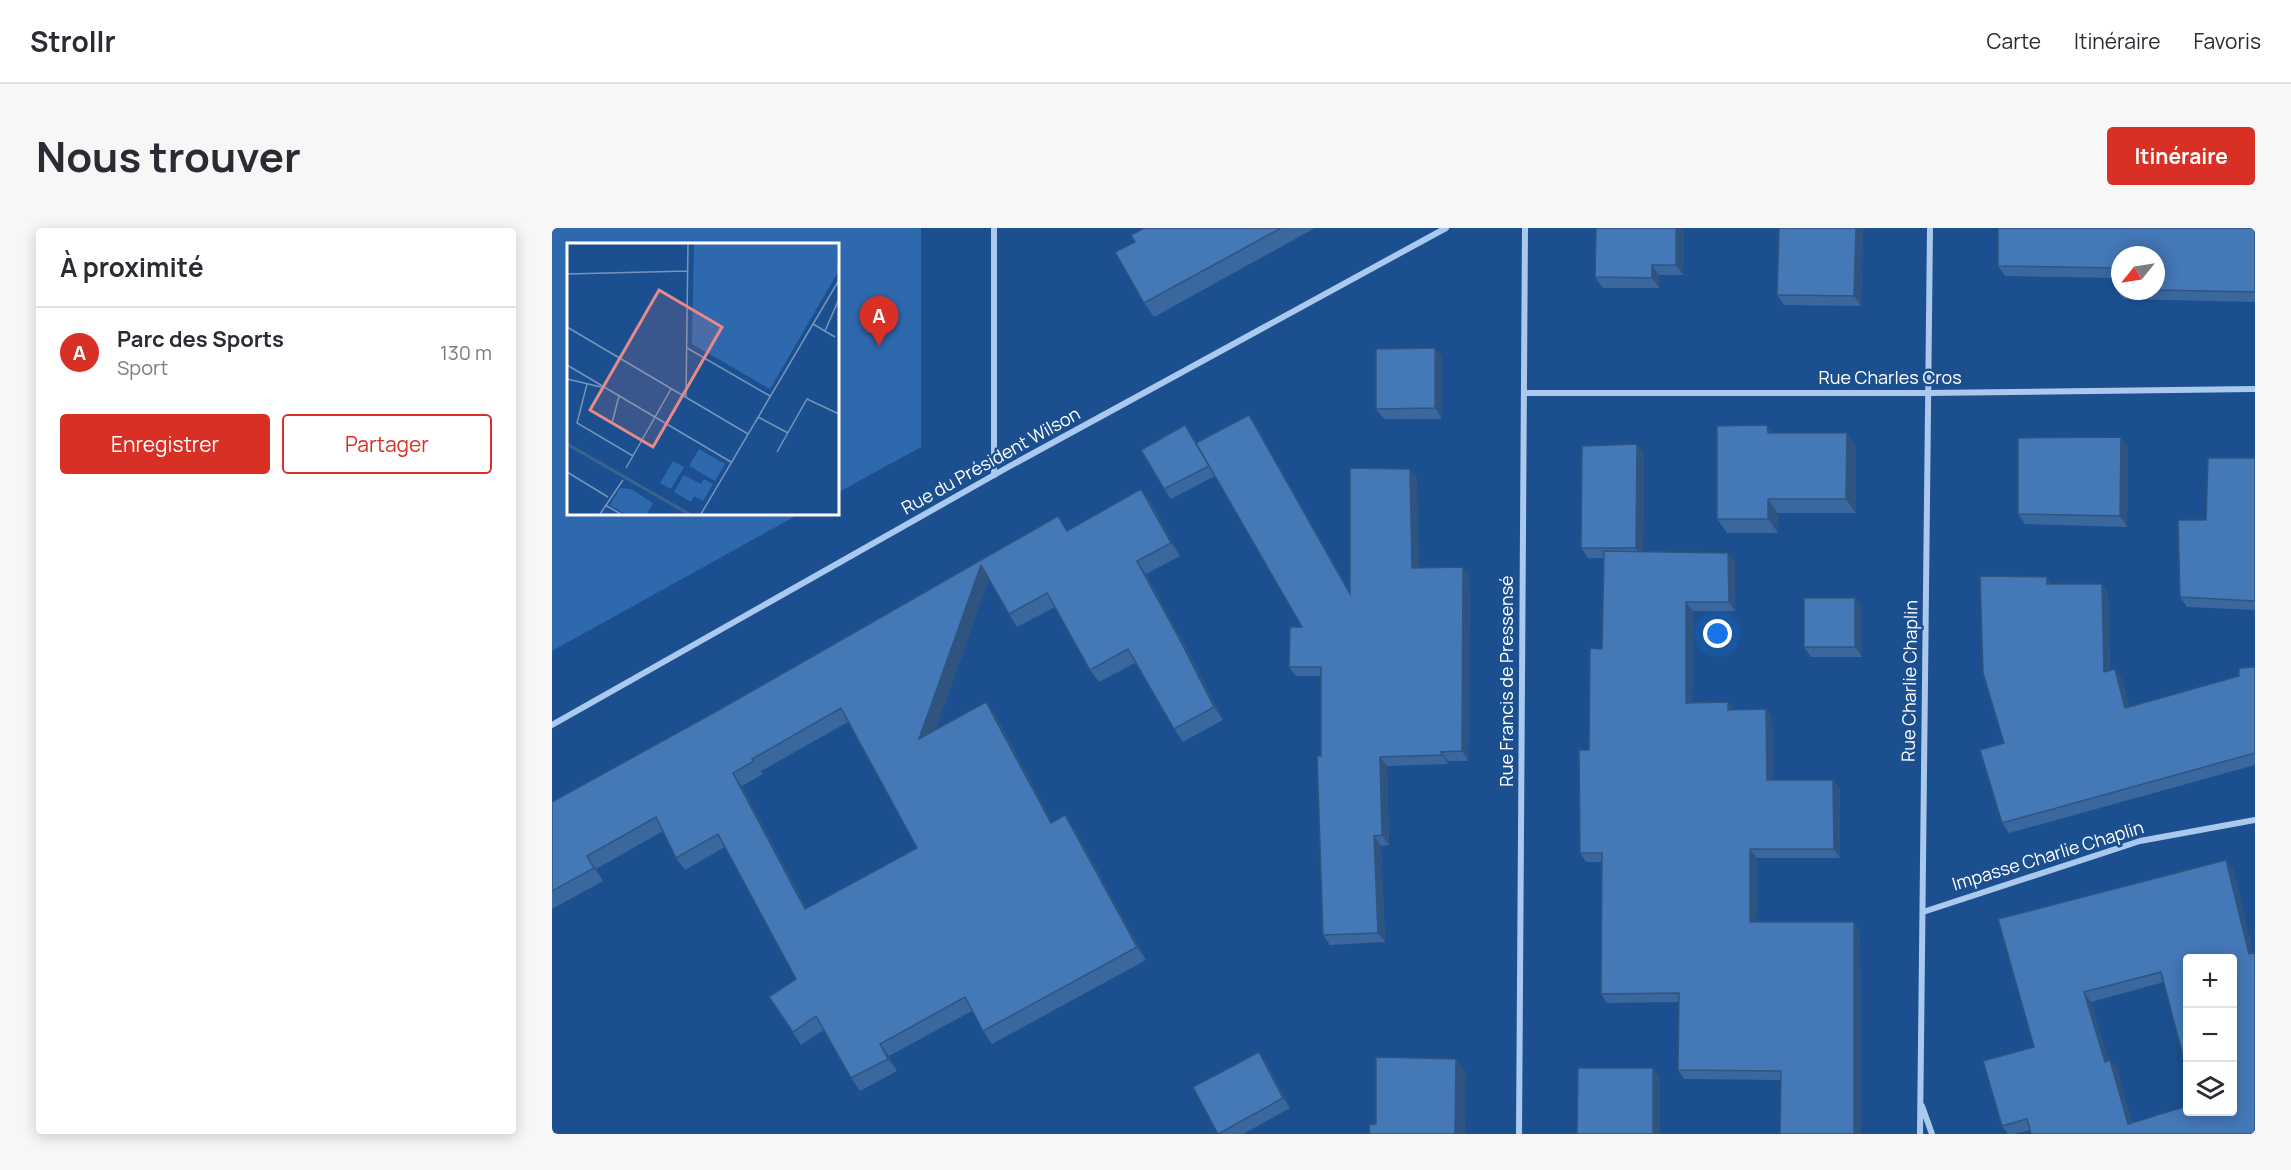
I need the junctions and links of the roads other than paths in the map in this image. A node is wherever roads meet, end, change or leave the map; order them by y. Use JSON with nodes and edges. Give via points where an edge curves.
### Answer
{"nodes":[{"id":1,"x":994,"y":228,"type":"edge"},
{"id":2,"x":1446,"y":228,"type":"edge"},
{"id":3,"x":1525,"y":228,"type":"edge"},
{"id":4,"x":1930,"y":228,"type":"edge"},
{"id":5,"x":2255,"y":389,"type":"edge"},
{"id":6,"x":1524,"y":393,"type":"junction"},
{"id":7,"x":1928,"y":393,"type":"junction"},
{"id":8,"x":994,"y":475,"type":"junction"},
{"id":9,"x":552,"y":724,"type":"edge"},
{"id":10,"x":2255,"y":820,"type":"edge"},
{"id":11,"x":1923,"y":912,"type":"junction"},
{"id":12,"x":1920,"y":1100,"type":"junction"},
{"id":13,"x":1519,"y":1134,"type":"edge"},
{"id":14,"x":1920,"y":1134,"type":"edge"},
{"id":15,"x":1932,"y":1134,"type":"edge"}],
"edges":[{"from":1,"to":8,"type":"street"},
{"from":2,"to":8,"type":"street","name":"Rue du Président Wilson"},
{"from":3,"to":6,"type":"street","name":"Rue Francis de Pressensé"},
{"from":4,"to":7,"type":"street","name":"Rue Charlie Chaplin"},
{"from":5,"to":7,"type":"street","name":"Rue Charles Cros"},
{"from":6,"to":7,"type":"street","name":"Rue Charles Cros"},
{"from":6,"to":13,"type":"street","name":"Rue Francis de Pressensé"},
{"from":7,"to":11,"type":"street","name":"Rue Charlie Chaplin"},
{"from":8,"to":9,"type":"street","name":"Rue du Président Wilson"},
{"from":10,"to":11,"type":"street","name":"Impasse Charlie Chaplin","via":[[2140,841]]},
{"from":11,"to":12,"type":"street","name":"Rue Charlie Chaplin"},
{"from":12,"to":14,"type":"street","name":"Rue Charlie Chaplin"},
{"from":12,"to":15,"type":"street"}]}
